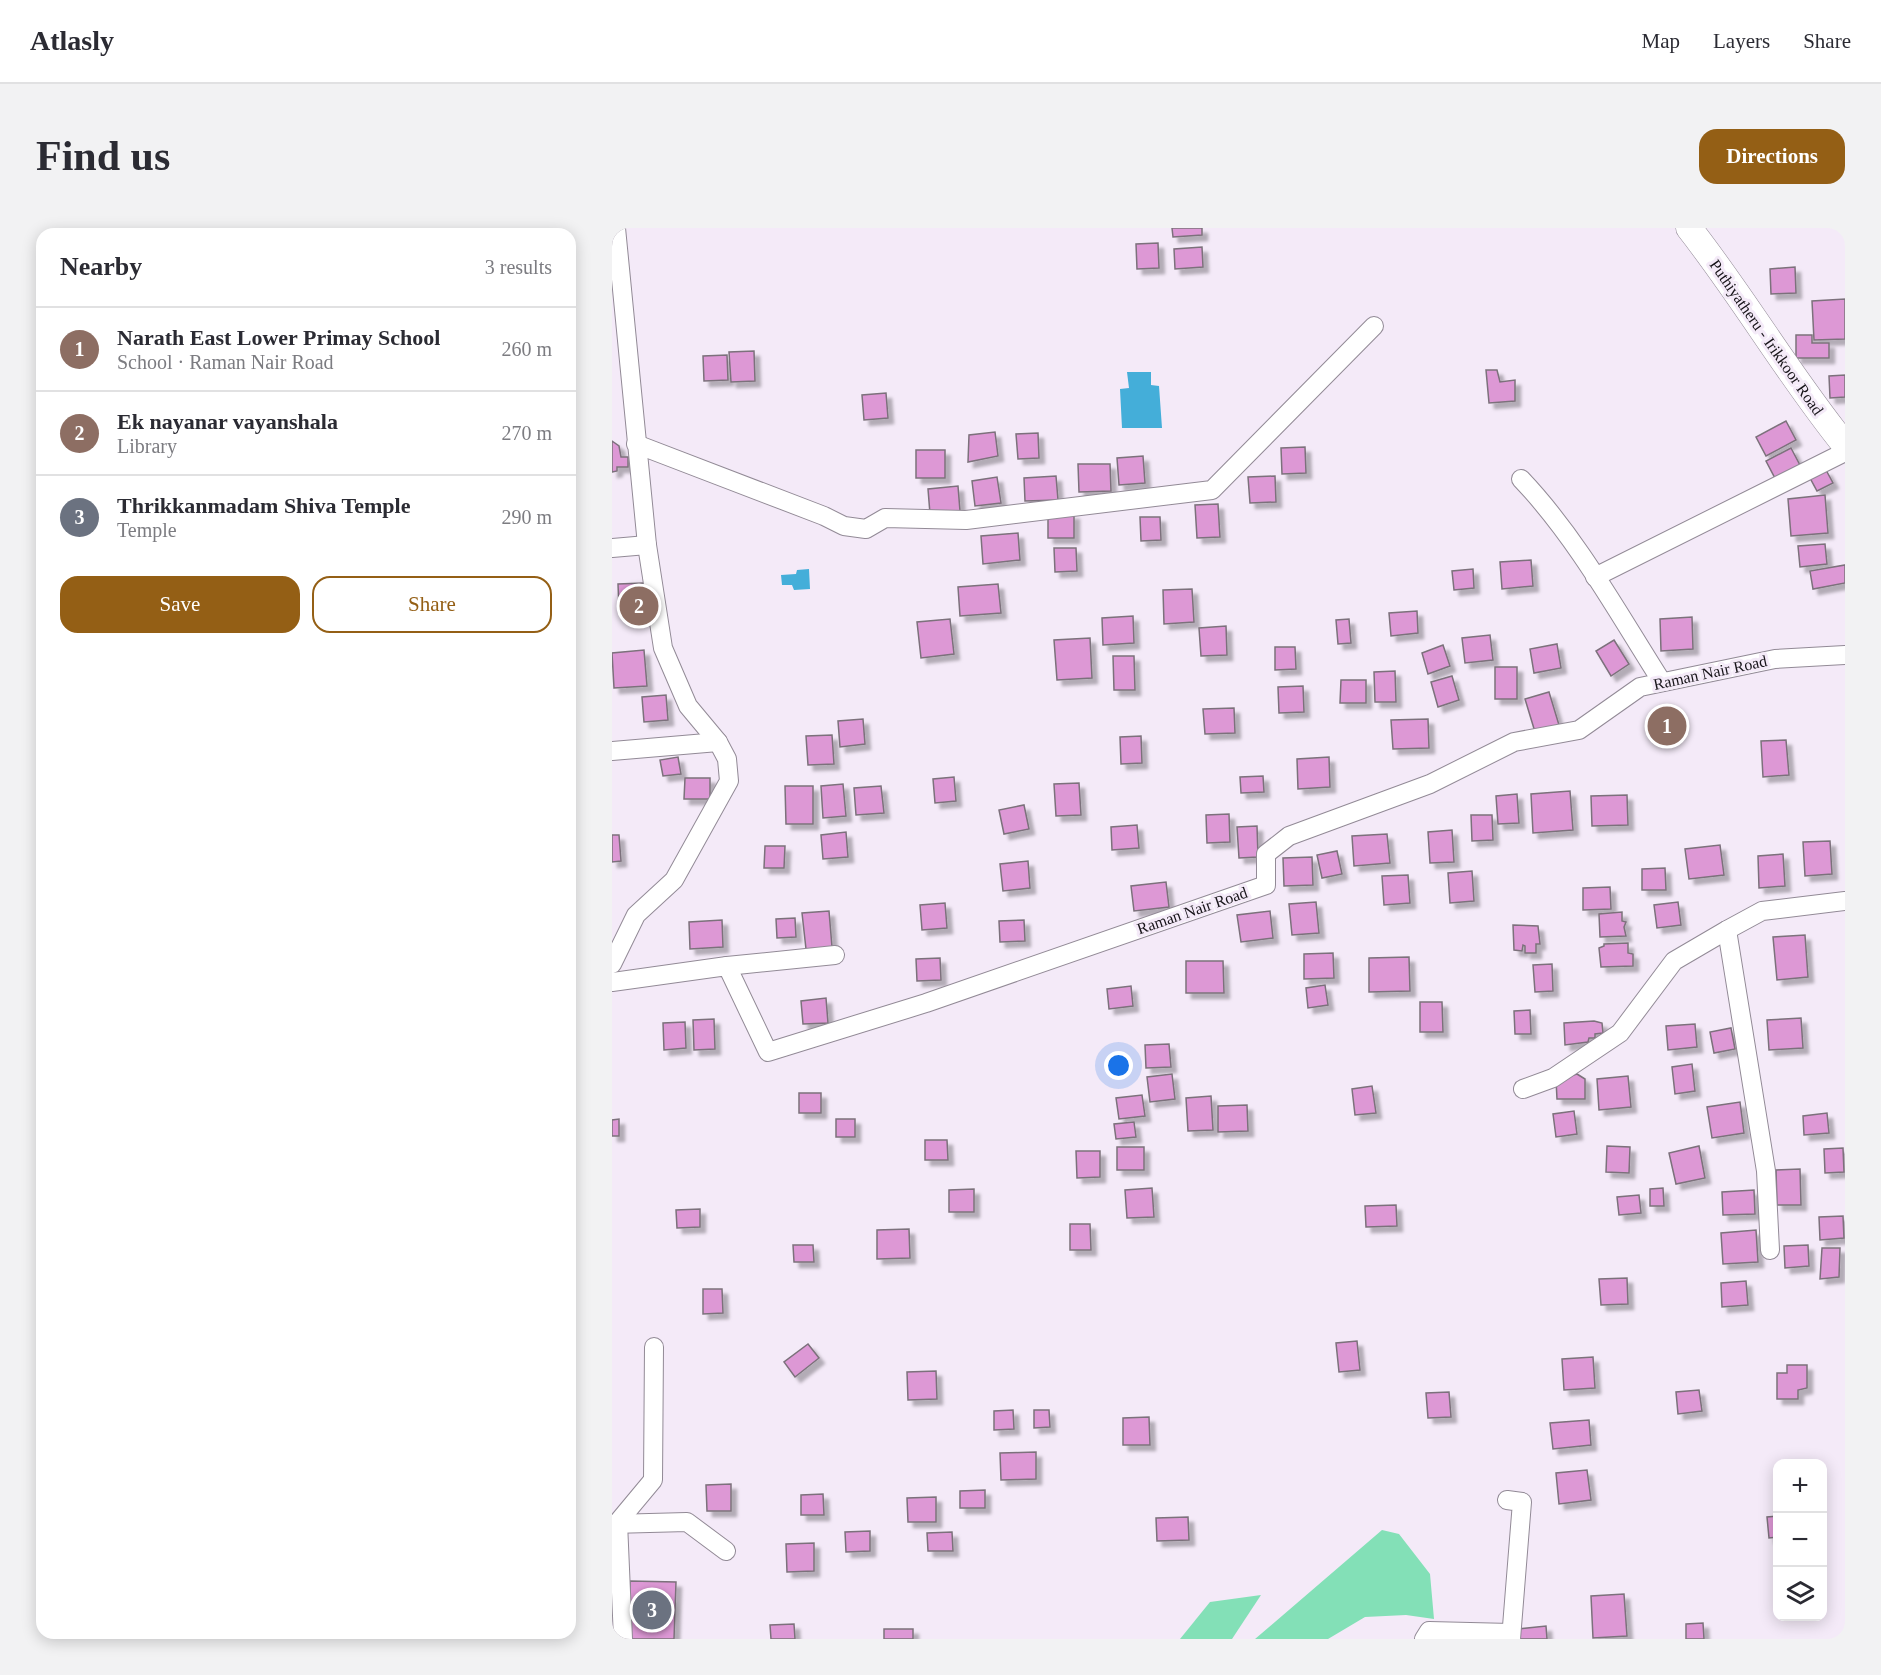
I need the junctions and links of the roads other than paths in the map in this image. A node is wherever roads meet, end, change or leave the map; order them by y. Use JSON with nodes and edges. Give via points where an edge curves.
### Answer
{"nodes":[{"id":1,"x":616,"y":228,"type":"edge"},
{"id":2,"x":1689,"y":228,"type":"edge"},
{"id":3,"x":1374,"y":326,"type":"dead end"},
{"id":4,"x":636,"y":444,"type":"junction"},
{"id":5,"x":1845,"y":445,"type":"edge"},
{"id":6,"x":1845,"y":452,"type":"edge"},
{"id":7,"x":1521,"y":479,"type":"dead end"},
{"id":8,"x":647,"y":545,"type":"junction"},
{"id":9,"x":612,"y":548,"type":"edge"},
{"id":10,"x":1595,"y":577,"type":"junction"},
{"id":11,"x":1845,"y":655,"type":"edge"},
{"id":12,"x":1662,"y":682,"type":"junction"},
{"id":13,"x":718,"y":742,"type":"junction"},
{"id":14,"x":612,"y":751,"type":"edge"},
{"id":15,"x":1845,"y":901,"type":"edge"},
{"id":16,"x":1726,"y":930,"type":"junction"},
{"id":17,"x":835,"y":955,"type":"dead end"},
{"id":18,"x":612,"y":964,"type":"edge"},
{"id":19,"x":727,"y":966,"type":"junction"},
{"id":20,"x":612,"y":982,"type":"edge"},
{"id":21,"x":1523,"y":1089,"type":"dead end"},
{"id":22,"x":1770,"y":1250,"type":"dead end"},
{"id":23,"x":654,"y":1347,"type":"dead end"},
{"id":24,"x":1507,"y":1500,"type":"dead end"},
{"id":25,"x":615,"y":1523,"type":"edge"},
{"id":26,"x":726,"y":1551,"type":"dead end"},
{"id":27,"x":1511,"y":1636,"type":"edge"},
{"id":28,"x":623,"y":1639,"type":"edge"},
{"id":29,"x":1424,"y":1639,"type":"edge"}],
"edges":[{"from":1,"to":4,"type":"street"},
{"from":2,"to":5,"type":"main road","name":"Puthiyatheru - Irikkoor Road"},
{"from":3,"to":4,"type":"street","via":[[1212,490],[966,520],[885,518],[866,529],[844,526]]},
{"from":4,"to":8,"type":"street"},
{"from":6,"to":10,"type":"street"},
{"from":7,"to":10,"type":"street"},
{"from":8,"to":9,"type":"street"},
{"from":8,"to":13,"type":"street","via":[[663,648],[688,706]]},
{"from":10,"to":12,"type":"street"},
{"from":11,"to":12,"type":"street","name":"Raman Nair Road","via":[[1775,659]]},
{"from":12,"to":19,"type":"street","name":"Raman Nair Road","via":[[1640,687],[1579,730],[1514,742],[1430,784],[1289,836],[1266,854],[1266,885],[926,1003],[768,1052]]},
{"from":13,"to":14,"type":"street"},
{"from":13,"to":18,"type":"street","via":[[727,759],[729,781],[674,880],[636,915]]},
{"from":15,"to":16,"type":"street","via":[[1762,911]]},
{"from":16,"to":21,"type":"street","via":[[1674,961],[1620,1033],[1552,1078]]},
{"from":16,"to":22,"type":"street","via":[[1766,1171]]},
{"from":17,"to":19,"type":"street"},
{"from":19,"to":20,"type":"street"},
{"from":23,"to":25,"type":"street","via":[[653,1480]]},
{"from":24,"to":27,"type":"street","via":[[1522,1502]]},
{"from":25,"to":26,"type":"street","via":[[687,1522]]},
{"from":25,"to":28,"type":"street"},
{"from":27,"to":29,"type":"street","via":[[1429,1631]]}]}
